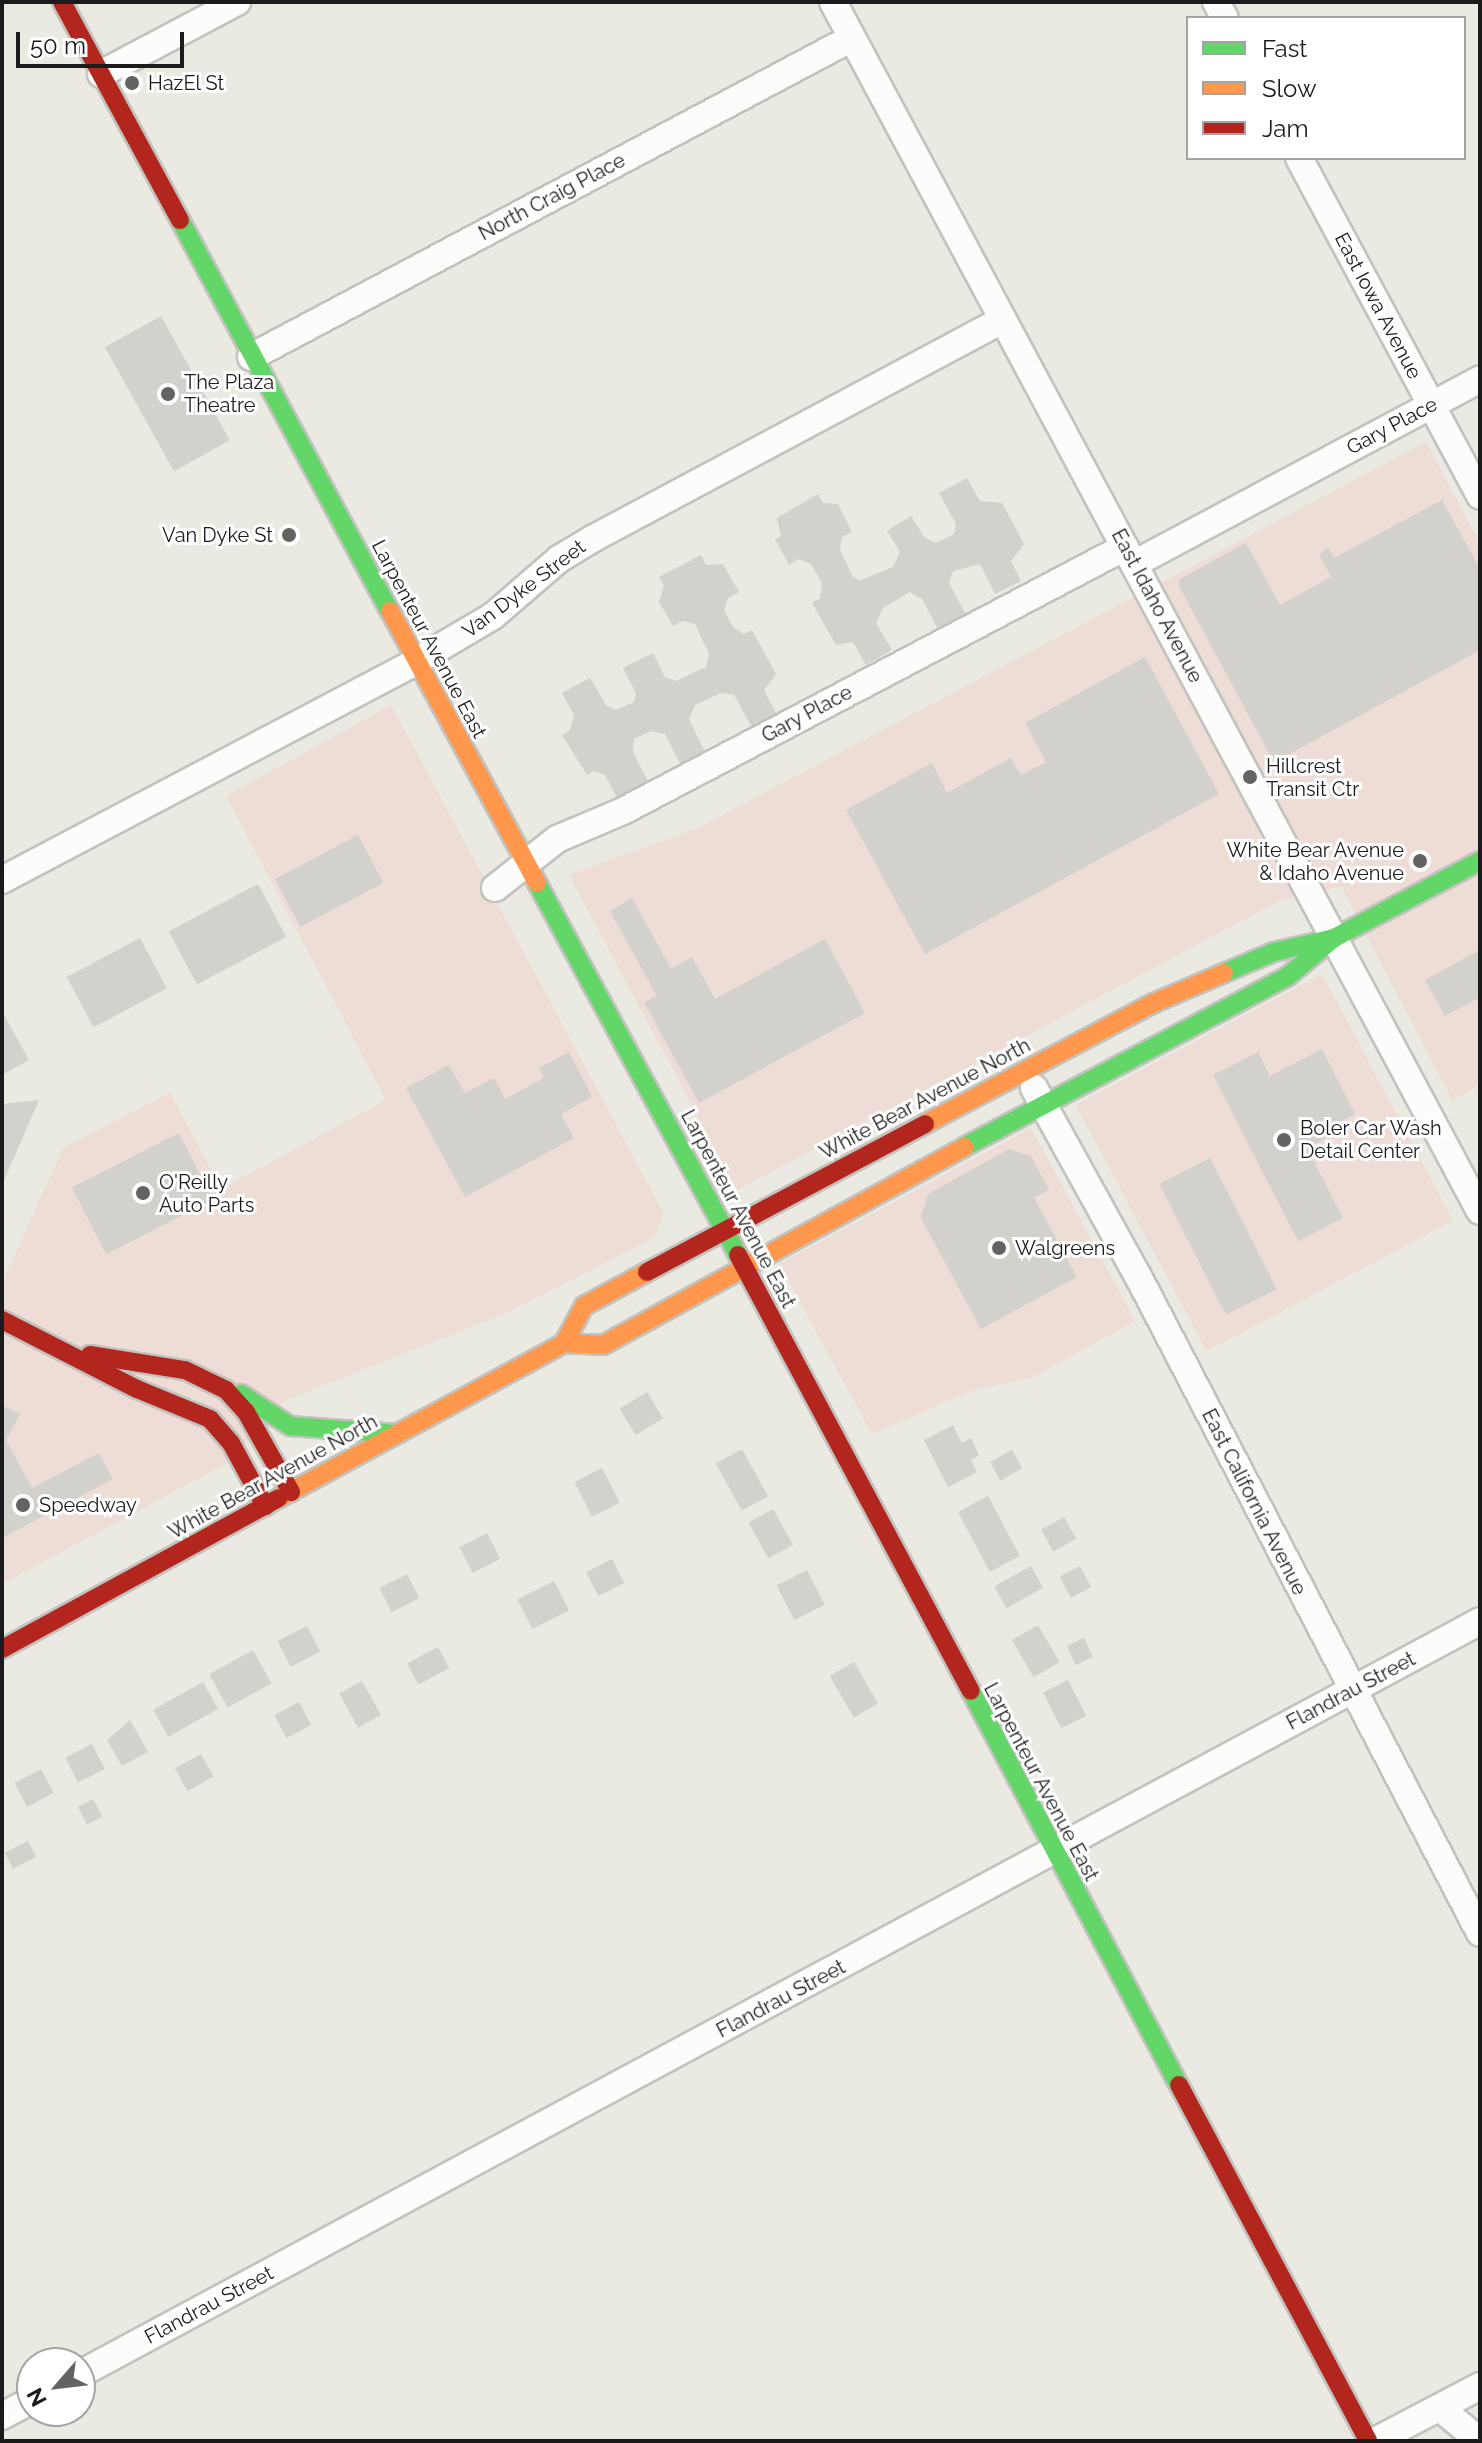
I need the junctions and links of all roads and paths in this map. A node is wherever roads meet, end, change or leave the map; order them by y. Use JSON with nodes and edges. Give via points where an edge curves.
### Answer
{"nodes":[{"id":1,"x":62,"y":2,"type":"edge"},
{"id":2,"x":237,"y":2,"type":"edge"},
{"id":3,"x":833,"y":2,"type":"edge"},
{"id":4,"x":852,"y":38,"type":"junction"},
{"id":5,"x":101,"y":74,"type":"junction"},
{"id":6,"x":1300,"y":160,"type":"edge"},
{"id":7,"x":1003,"y":320,"type":"junction"},
{"id":8,"x":251,"y":357,"type":"junction"},
{"id":9,"x":1480,"y":379,"type":"edge"},
{"id":10,"x":1431,"y":405,"type":"junction"},
{"id":11,"x":1480,"y":496,"type":"edge"},
{"id":12,"x":1130,"y":555,"type":"junction"},
{"id":13,"x":415,"y":662,"type":"junction"},
{"id":14,"x":1480,"y":861,"type":"edge"},
{"id":15,"x":527,"y":864,"type":"junction"},
{"id":16,"x":2,"y":880,"type":"edge"},
{"id":17,"x":495,"y":888,"type":"dead end"},
{"id":18,"x":1334,"y":938,"type":"junction"},
{"id":19,"x":1025,"y":1072,"type":"junction"},
{"id":20,"x":1042,"y":1103,"type":"junction"},
{"id":21,"x":1480,"y":1211,"type":"edge"},
{"id":22,"x":725,"y":1230,"type":"junction"},
{"id":23,"x":743,"y":1265,"type":"junction"},
{"id":24,"x":2,"y":1320,"type":"edge"},
{"id":25,"x":564,"y":1343,"type":"junction"},
{"id":26,"x":72,"y":1353,"type":"junction"},
{"id":27,"x":204,"y":1377,"type":"junction"},
{"id":28,"x":397,"y":1434,"type":"junction"},
{"id":29,"x":291,"y":1492,"type":"junction"},
{"id":30,"x":265,"y":1506,"type":"junction"},
{"id":31,"x":1480,"y":1621,"type":"edge"},
{"id":32,"x":2,"y":1649,"type":"edge"},
{"id":33,"x":1351,"y":1690,"type":"junction"},
{"id":34,"x":1053,"y":1852,"type":"junction"},
{"id":35,"x":1480,"y":1933,"type":"edge"},
{"id":36,"x":96,"y":2365,"type":"edge"},
{"id":37,"x":1480,"y":2386,"type":"edge"},
{"id":38,"x":1440,"y":2408,"type":"junction"},
{"id":39,"x":1368,"y":2441,"type":"edge"},
{"id":40,"x":1375,"y":2441,"type":"edge"},
{"id":41,"x":1480,"y":2441,"type":"edge"}],
"edges":[{"from":1,"to":5,"type":"street","name":"Larpenteur Avenue East"},
{"from":2,"to":5,"type":"street"},
{"from":3,"to":4,"type":"street","name":"East Idaho Avenue"},
{"from":4,"to":7,"type":"street","name":"East Idaho Avenue"},
{"from":4,"to":8,"type":"street","name":"North Craig Place"},
{"from":5,"to":8,"type":"street","name":"Larpenteur Avenue East"},
{"from":6,"to":10,"type":"street","name":"East Iowa Avenue"},
{"from":7,"to":12,"type":"street","name":"East Idaho Avenue"},
{"from":7,"to":13,"type":"street","name":"Van Dyke Street","via":[[594,538],[559,559],[493,616]]},
{"from":8,"to":13,"type":"street","name":"Larpenteur Avenue East"},
{"from":9,"to":10,"type":"street","name":"Gary Place"},
{"from":10,"to":11,"type":"street","name":"East Iowa Avenue"},
{"from":10,"to":12,"type":"street","name":"Gary Place"},
{"from":12,"to":15,"type":"street","name":"Gary Place","via":[[623,811],[557,839]]},
{"from":12,"to":18,"type":"street","name":"East Idaho Avenue"},
{"from":13,"to":15,"type":"street","name":"Larpenteur Avenue East"},
{"from":13,"to":16,"type":"street","name":"Van Dyke Street"},
{"from":14,"to":18,"type":"street","name":"White Bear Avenue North"},
{"from":15,"to":17,"type":"street","name":"Gary Place"},
{"from":15,"to":22,"type":"street","name":"Larpenteur Avenue East"},
{"from":18,"to":19,"type":"street","name":"White Bear Avenue North","via":[[1274,952],[1192,986]]},
{"from":18,"to":20,"type":"street","name":"White Bear Avenue North","via":[[1288,976]]},
{"from":18,"to":21,"type":"street","name":"East Idaho Avenue"},
{"from":19,"to":20,"type":"street","name":"East California Avenue"},
{"from":19,"to":22,"type":"street","name":"White Bear Avenue North"},
{"from":20,"to":23,"type":"street","name":"White Bear Avenue North"},
{"from":20,"to":33,"type":"street","name":"East California Avenue","via":[[1139,1278]]},
{"from":22,"to":23,"type":"street","name":"Larpenteur Avenue East"},
{"from":22,"to":25,"type":"street","name":"White Bear Avenue North","via":[[584,1306]]},
{"from":23,"to":25,"type":"street","name":"White Bear Avenue North","via":[[603,1345]]},
{"from":23,"to":34,"type":"street","name":"Larpenteur Avenue East"},
{"from":24,"to":26,"type":"street"},
{"from":25,"to":28,"type":"street","name":"White Bear Avenue North"},
{"from":26,"to":27,"type":"street","via":[[140,1360]]},
{"from":26,"to":30,"type":"street","via":[[216,1423]]},
{"from":27,"to":28,"type":"street","via":[[228,1386],[290,1426]]},
{"from":27,"to":29,"type":"street","via":[[239,1403]]},
{"from":28,"to":29,"type":"street","name":"White Bear Avenue North"},
{"from":29,"to":30,"type":"street","name":"White Bear Avenue North"},
{"from":30,"to":32,"type":"street","name":"White Bear Avenue North"},
{"from":31,"to":33,"type":"street","name":"Flandrau Street"},
{"from":33,"to":34,"type":"street","name":"Flandrau Street"},
{"from":33,"to":35,"type":"street","name":"East California Avenue"},
{"from":34,"to":36,"type":"street","name":"Flandrau Street"},
{"from":34,"to":39,"type":"street","name":"Larpenteur Avenue East"},
{"from":37,"to":38,"type":"street"},
{"from":38,"to":40,"type":"street"},
{"from":38,"to":41,"type":"street"}]}
